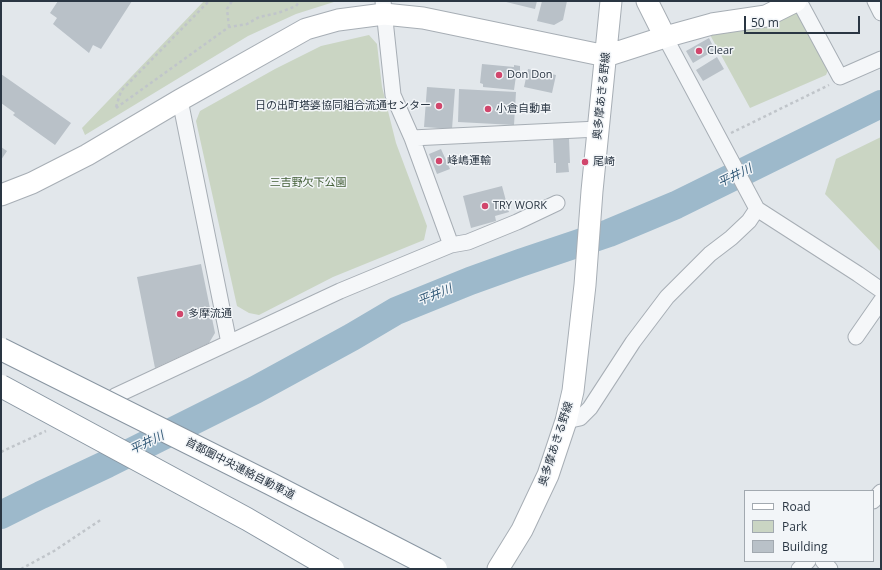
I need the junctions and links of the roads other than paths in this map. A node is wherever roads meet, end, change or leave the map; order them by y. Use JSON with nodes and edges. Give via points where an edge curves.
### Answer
{"nodes":[{"id":1,"x":611,"y":1,"type":"edge"},
{"id":2,"x":647,"y":1,"type":"edge"},
{"id":3,"x":798,"y":1,"type":"edge"},
{"id":4,"x":875,"y":1,"type":"edge"},
{"id":5,"x":384,"y":8,"type":"edge"},
{"id":6,"x":881,"y":13,"type":"edge"},
{"id":7,"x":665,"y":37,"type":"junction"},
{"id":8,"x":606,"y":56,"type":"junction"},
{"id":9,"x":881,"y":59,"type":"edge"},
{"id":10,"x":180,"y":100,"type":"junction"},
{"id":11,"x":598,"y":129,"type":"junction"},
{"id":12,"x":412,"y":138,"type":"junction"},
{"id":13,"x":1,"y":195,"type":"edge"},
{"id":14,"x":557,"y":203,"type":"dead end"},
{"id":15,"x":756,"y":206,"type":"junction"},
{"id":16,"x":451,"y":246,"type":"junction"},
{"id":17,"x":881,"y":290,"type":"edge"},
{"id":18,"x":881,"y":301,"type":"edge"},
{"id":19,"x":856,"y":337,"type":"dead end"},
{"id":20,"x":229,"y":343,"type":"junction"},
{"id":21,"x":1,"y":349,"type":"edge"},
{"id":22,"x":1,"y":386,"type":"edge"},
{"id":23,"x":115,"y":396,"type":"dead end"},
{"id":24,"x":566,"y":421,"type":"junction"},
{"id":25,"x":881,"y":492,"type":"edge"},
{"id":26,"x":874,"y":500,"type":"edge"},
{"id":27,"x":807,"y":562,"type":"edge"},
{"id":28,"x":333,"y":569,"type":"edge"},
{"id":29,"x":436,"y":569,"type":"edge"},
{"id":30,"x":498,"y":569,"type":"edge"},
{"id":31,"x":799,"y":569,"type":"edge"}],
"edges":[{"from":1,"to":8,"type":"street","name":"奥多摩あきる野線"},
{"from":2,"to":7,"type":"street"},
{"from":3,"to":7,"type":"street","via":[[766,16],[712,24]]},
{"from":3,"to":9,"type":"street","via":[[840,76]]},
{"from":4,"to":6,"type":"street"},
{"from":5,"to":8,"type":"street"},
{"from":5,"to":10,"type":"street","via":[[306,29]]},
{"from":5,"to":12,"type":"street","via":[[393,95]]},
{"from":7,"to":8,"type":"street"},
{"from":7,"to":15,"type":"street"},
{"from":8,"to":11,"type":"street","name":"奥多摩あきる野線"},
{"from":10,"to":13,"type":"street","via":[[87,155],[32,183]]},
{"from":10,"to":20,"type":"street"},
{"from":11,"to":12,"type":"street"},
{"from":11,"to":24,"type":"street","name":"奥多摩あきる野線","via":[[585,285],[573,391]]},
{"from":12,"to":16,"type":"street"},
{"from":14,"to":16,"type":"street","via":[[468,242]]},
{"from":15,"to":17,"type":"street"},
{"from":15,"to":24,"type":"street","via":[[750,220],[710,254],[667,297],[633,342],[590,408],[580,418]]},
{"from":16,"to":20,"type":"street","via":[[340,291]]},
{"from":18,"to":19,"type":"street"},
{"from":20,"to":23,"type":"street"},
{"from":21,"to":29,"type":"highway","name":"首都圏中央連絡自動車道","bridge":true},
{"from":22,"to":28,"type":"highway","bridge":true,"via":[[247,519]]},
{"from":24,"to":30,"type":"street","name":"奥多摩あきる野線","via":[[548,476],[522,530]]},
{"from":25,"to":26,"type":"street"},
{"from":27,"to":31,"type":"street"}]}
